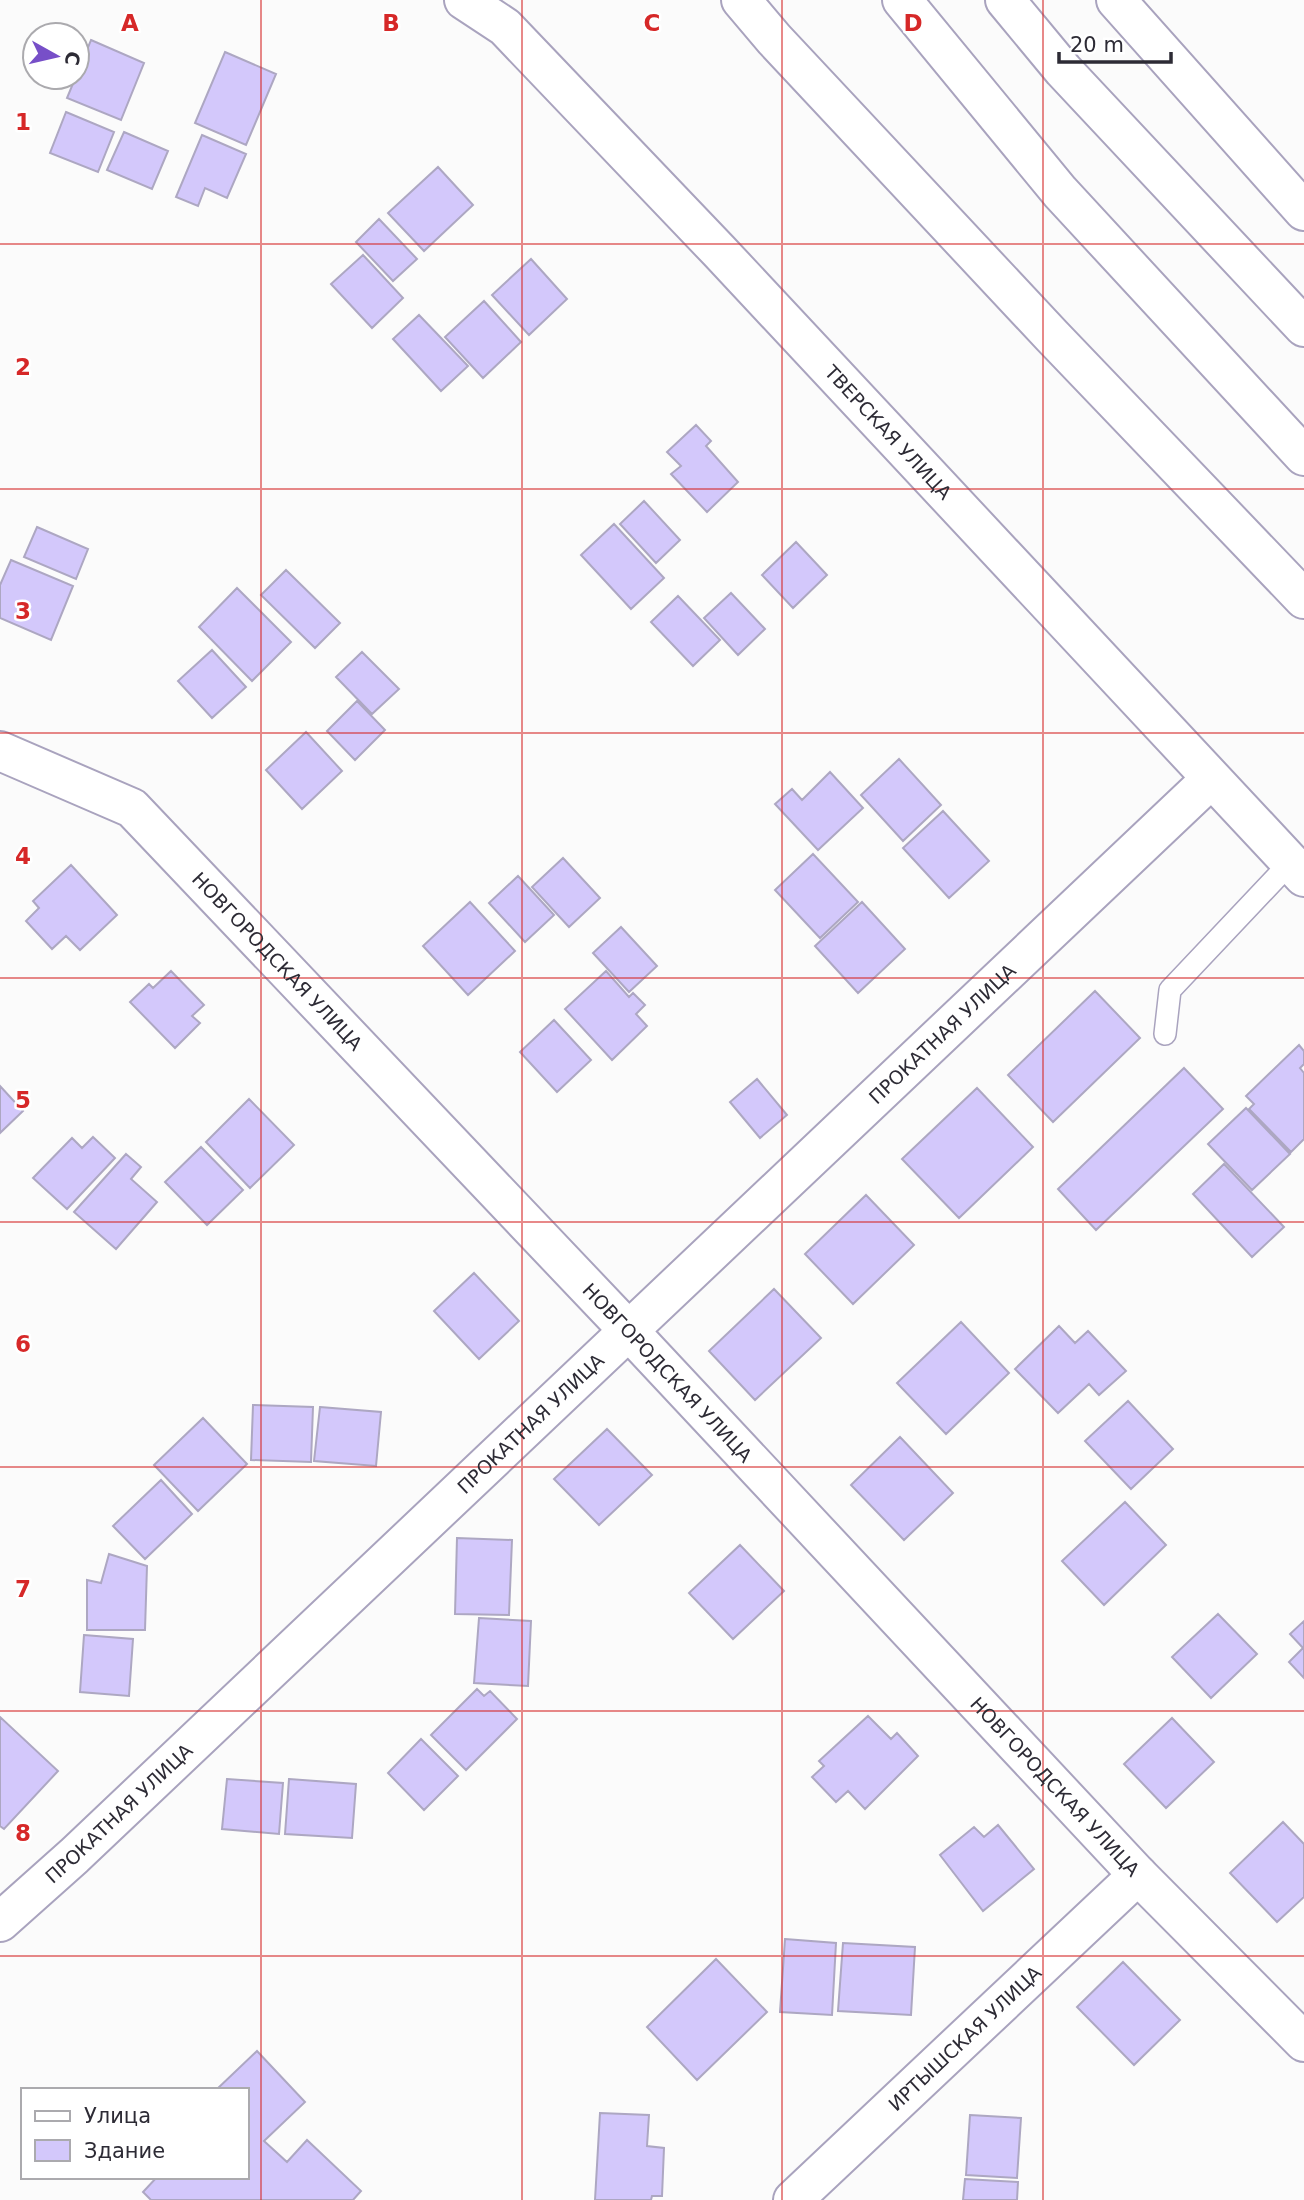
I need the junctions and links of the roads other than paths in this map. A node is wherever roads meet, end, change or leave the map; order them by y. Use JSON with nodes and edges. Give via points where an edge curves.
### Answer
{"nodes":[{"id":1,"x":464,"y":0,"type":"edge"},
{"id":2,"x":741,"y":0,"type":"edge"},
{"id":3,"x":902,"y":0,"type":"edge"},
{"id":4,"x":1005,"y":0,"type":"edge"},
{"id":5,"x":1116,"y":0,"type":"edge"},
{"id":6,"x":1304,"y":211,"type":"edge"},
{"id":7,"x":1304,"y":327,"type":"edge"},
{"id":8,"x":1304,"y":456,"type":"edge"},
{"id":9,"x":1304,"y":599,"type":"edge"},
{"id":10,"x":0,"y":751,"type":"edge"},
{"id":11,"x":1211,"y":779,"type":"junction"},
{"id":12,"x":1297,"y":870,"type":"edge"},
{"id":13,"x":1165,"y":1034,"type":"dead end"},
{"id":14,"x":629,"y":1331,"type":"junction"},
{"id":15,"x":1138,"y":1875,"type":"junction"},
{"id":16,"x":0,"y":1922,"type":"edge"},
{"id":17,"x":1304,"y":2042,"type":"edge"},
{"id":18,"x":793,"y":2200,"type":"edge"}],
"edges":[{"from":1,"to":11,"type":"street","name":"ТВЕРСКАЯ УЛИЦА","via":[[505,27]]},
{"from":2,"to":9,"type":"street","via":[[1052,336]]},
{"from":3,"to":8,"type":"street","via":[[1060,192]]},
{"from":4,"to":7,"type":"street","via":[[1063,70]]},
{"from":5,"to":6,"type":"street"},
{"from":10,"to":14,"type":"street","name":"НОВГОРОДСКАЯ УЛИЦА","via":[[132,808]]},
{"from":11,"to":12,"type":"street","name":"ТВЕРСКАЯ УЛИЦА"},
{"from":11,"to":14,"type":"street","name":"ПРОКАТНАЯ УЛИЦА"},
{"from":12,"to":13,"type":"lane","via":[[1170,990]]},
{"from":14,"to":15,"type":"street","name":"НОВГОРОДСКАЯ УЛИЦА"},
{"from":14,"to":16,"type":"street","name":"ПРОКАТНАЯ УЛИЦА"},
{"from":15,"to":17,"type":"street","name":"НОВГОРОДСКАЯ УЛИЦА"},
{"from":15,"to":18,"type":"street","name":"ИРТЫШСКАЯ УЛИЦА"}]}
